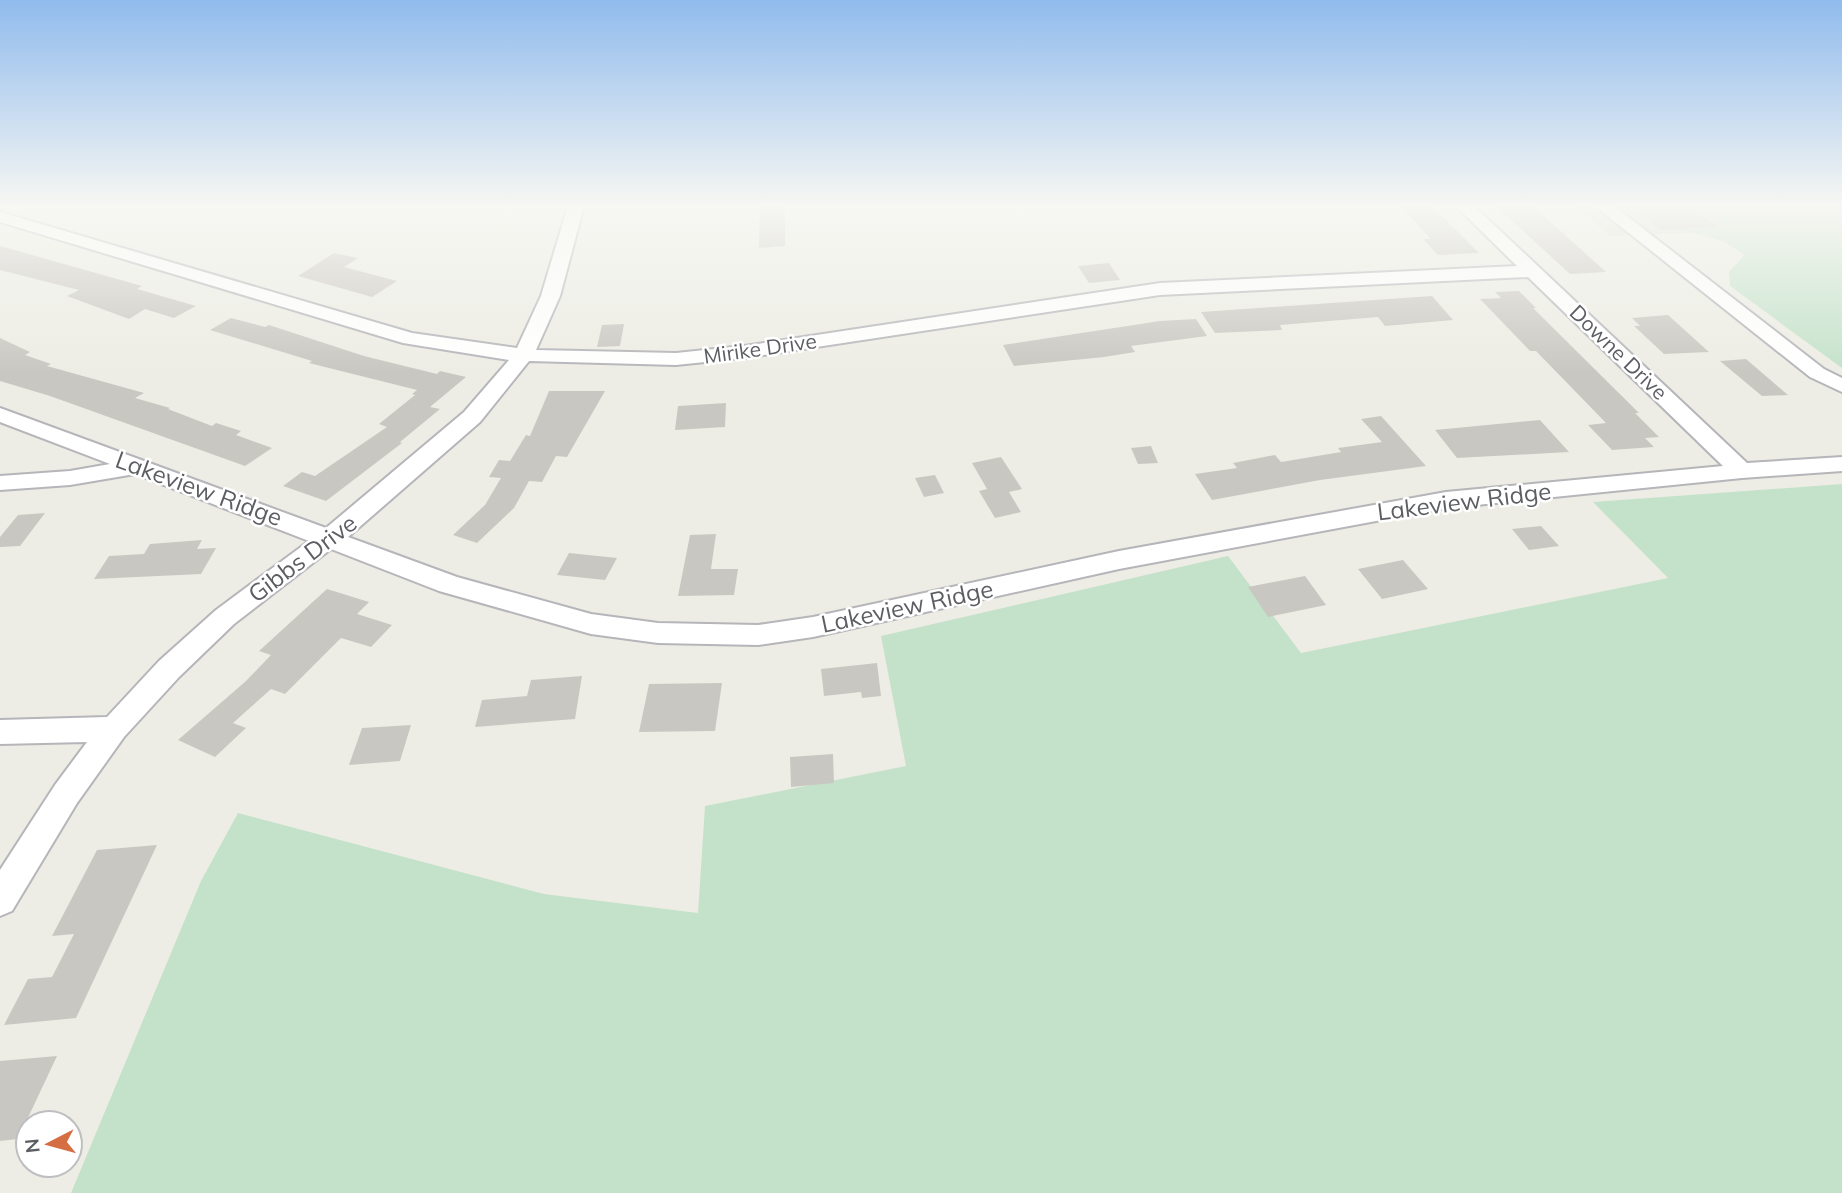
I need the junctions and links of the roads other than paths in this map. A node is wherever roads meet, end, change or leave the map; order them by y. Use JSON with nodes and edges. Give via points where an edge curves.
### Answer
{"nodes":[{"id":1,"x":150,"y":262,"type":"edge"},
{"id":2,"x":559,"y":262,"type":"edge"},
{"id":3,"x":1525,"y":262,"type":"edge"},
{"id":4,"x":1673,"y":262,"type":"edge"},
{"id":5,"x":1535,"y":271,"type":"junction"},
{"id":6,"x":522,"y":355,"type":"junction"},
{"id":7,"x":1842,"y":386,"type":"edge"},
{"id":8,"x":0,"y":414,"type":"edge"},
{"id":9,"x":1842,"y":464,"type":"edge"},
{"id":10,"x":138,"y":466,"type":"junction"},
{"id":11,"x":1742,"y":471,"type":"junction"},
{"id":12,"x":0,"y":483,"type":"edge"},
{"id":13,"x":330,"y":537,"type":"junction"},
{"id":14,"x":114,"y":729,"type":"junction"},
{"id":15,"x":0,"y":732,"type":"edge"},
{"id":16,"x":0,"y":900,"type":"edge"}],
"edges":[{"from":1,"to":6,"type":"street","name":"Mirike Drive","via":[[410,339]]},
{"from":2,"to":6,"type":"street","name":"Gibbs Drive","via":[[540,322]]},
{"from":3,"to":5,"type":"street","name":"Downe Drive"},
{"from":4,"to":7,"type":"street","via":[[1816,373]]},
{"from":5,"to":6,"type":"street","name":"Mirike Drive","via":[[1160,289],[676,359]]},
{"from":5,"to":11,"type":"street","name":"Downe Drive"},
{"from":6,"to":13,"type":"street","name":"Gibbs Drive","via":[[472,417]]},
{"from":8,"to":10,"type":"street","name":"Lakeview Ridge"},
{"from":9,"to":11,"type":"street","name":"Lakeview Ridge"},
{"from":10,"to":12,"type":"street","via":[[70,478]]},
{"from":10,"to":13,"type":"street","name":"Lakeview Ridge"},
{"from":11,"to":13,"type":"street","name":"Lakeview Ridge","via":[[1446,500],[1370,512],[758,635],[658,633],[591,624],[448,584]]},
{"from":13,"to":14,"type":"street","name":"Gibbs Drive","via":[[225,617]]},
{"from":14,"to":15,"type":"street"},
{"from":14,"to":16,"type":"street","name":"Gibbs Drive","via":[[66,794]]}]}
